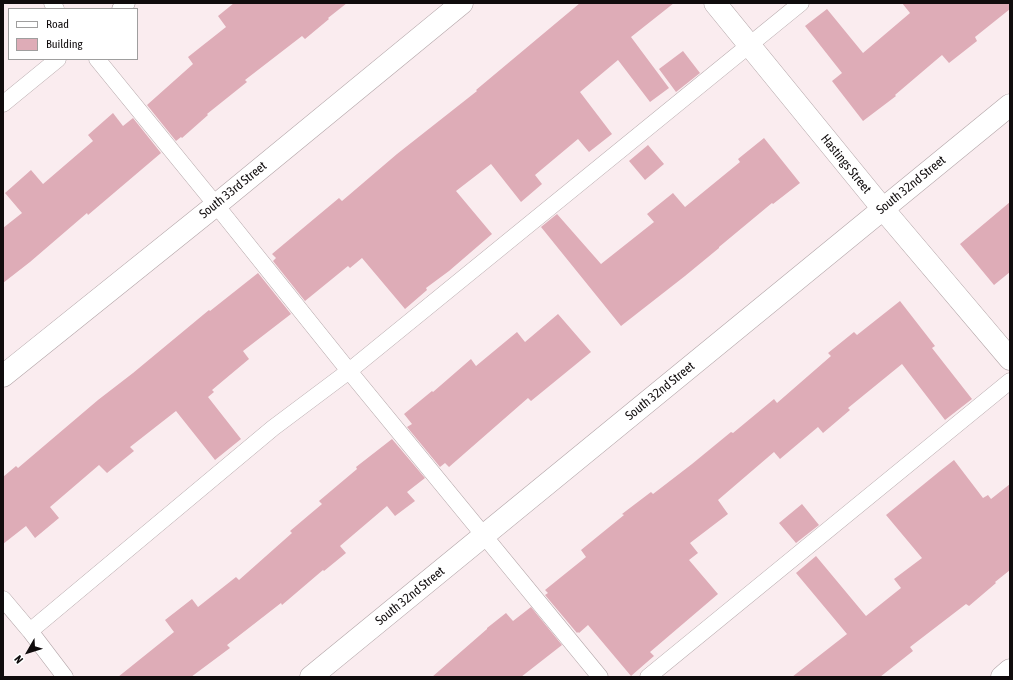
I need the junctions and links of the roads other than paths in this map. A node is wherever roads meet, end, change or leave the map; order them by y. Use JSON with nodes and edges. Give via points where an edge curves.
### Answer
{"nodes":[{"id":1,"x":462,"y":3,"type":"edge"},
{"id":2,"x":715,"y":3,"type":"edge"},
{"id":3,"x":800,"y":3,"type":"edge"},
{"id":4,"x":749,"y":44,"type":"junction"},
{"id":5,"x":57,"y":60,"type":"edge"},
{"id":6,"x":98,"y":60,"type":"edge"},
{"id":7,"x":3,"y":104,"type":"edge"},
{"id":8,"x":1010,"y":105,"type":"edge"},
{"id":9,"x":216,"y":205,"type":"junction"},
{"id":10,"x":883,"y":208,"type":"junction"},
{"id":11,"x":1010,"y":359,"type":"edge"},
{"id":12,"x":349,"y":371,"type":"junction"},
{"id":13,"x":3,"y":376,"type":"edge"},
{"id":14,"x":1010,"y":381,"type":"edge"},
{"id":15,"x":484,"y":536,"type":"junction"},
{"id":16,"x":3,"y":599,"type":"edge"},
{"id":17,"x":30,"y":631,"type":"junction"},
{"id":18,"x":1010,"y":670,"type":"edge"},
{"id":19,"x":66,"y":677,"type":"edge"},
{"id":20,"x":311,"y":677,"type":"edge"},
{"id":21,"x":600,"y":677,"type":"edge"},
{"id":22,"x":648,"y":677,"type":"edge"},
{"id":23,"x":1002,"y":677,"type":"edge"}],
"edges":[{"from":1,"to":9,"type":"street","name":"South 33rd Street"},
{"from":2,"to":4,"type":"street","name":"Hastings Street"},
{"from":3,"to":4,"type":"lane"},
{"from":4,"to":10,"type":"street","name":"Hastings Street"},
{"from":4,"to":12,"type":"lane"},
{"from":5,"to":7,"type":"lane"},
{"from":6,"to":9,"type":"lane"},
{"from":8,"to":10,"type":"street","name":"South 32nd Street"},
{"from":9,"to":12,"type":"lane"},
{"from":9,"to":13,"type":"street","name":"South 33rd Street"},
{"from":10,"to":11,"type":"street","name":"Hastings Street"},
{"from":10,"to":15,"type":"street","name":"South 32nd Street"},
{"from":12,"to":15,"type":"lane"},
{"from":12,"to":17,"type":"lane","via":[[273,428]]},
{"from":14,"to":22,"type":"lane"},
{"from":15,"to":20,"type":"street","name":"South 32nd Street"},
{"from":15,"to":21,"type":"lane"},
{"from":16,"to":17,"type":"lane"},
{"from":17,"to":19,"type":"lane"},
{"from":18,"to":23,"type":"street"}]}
